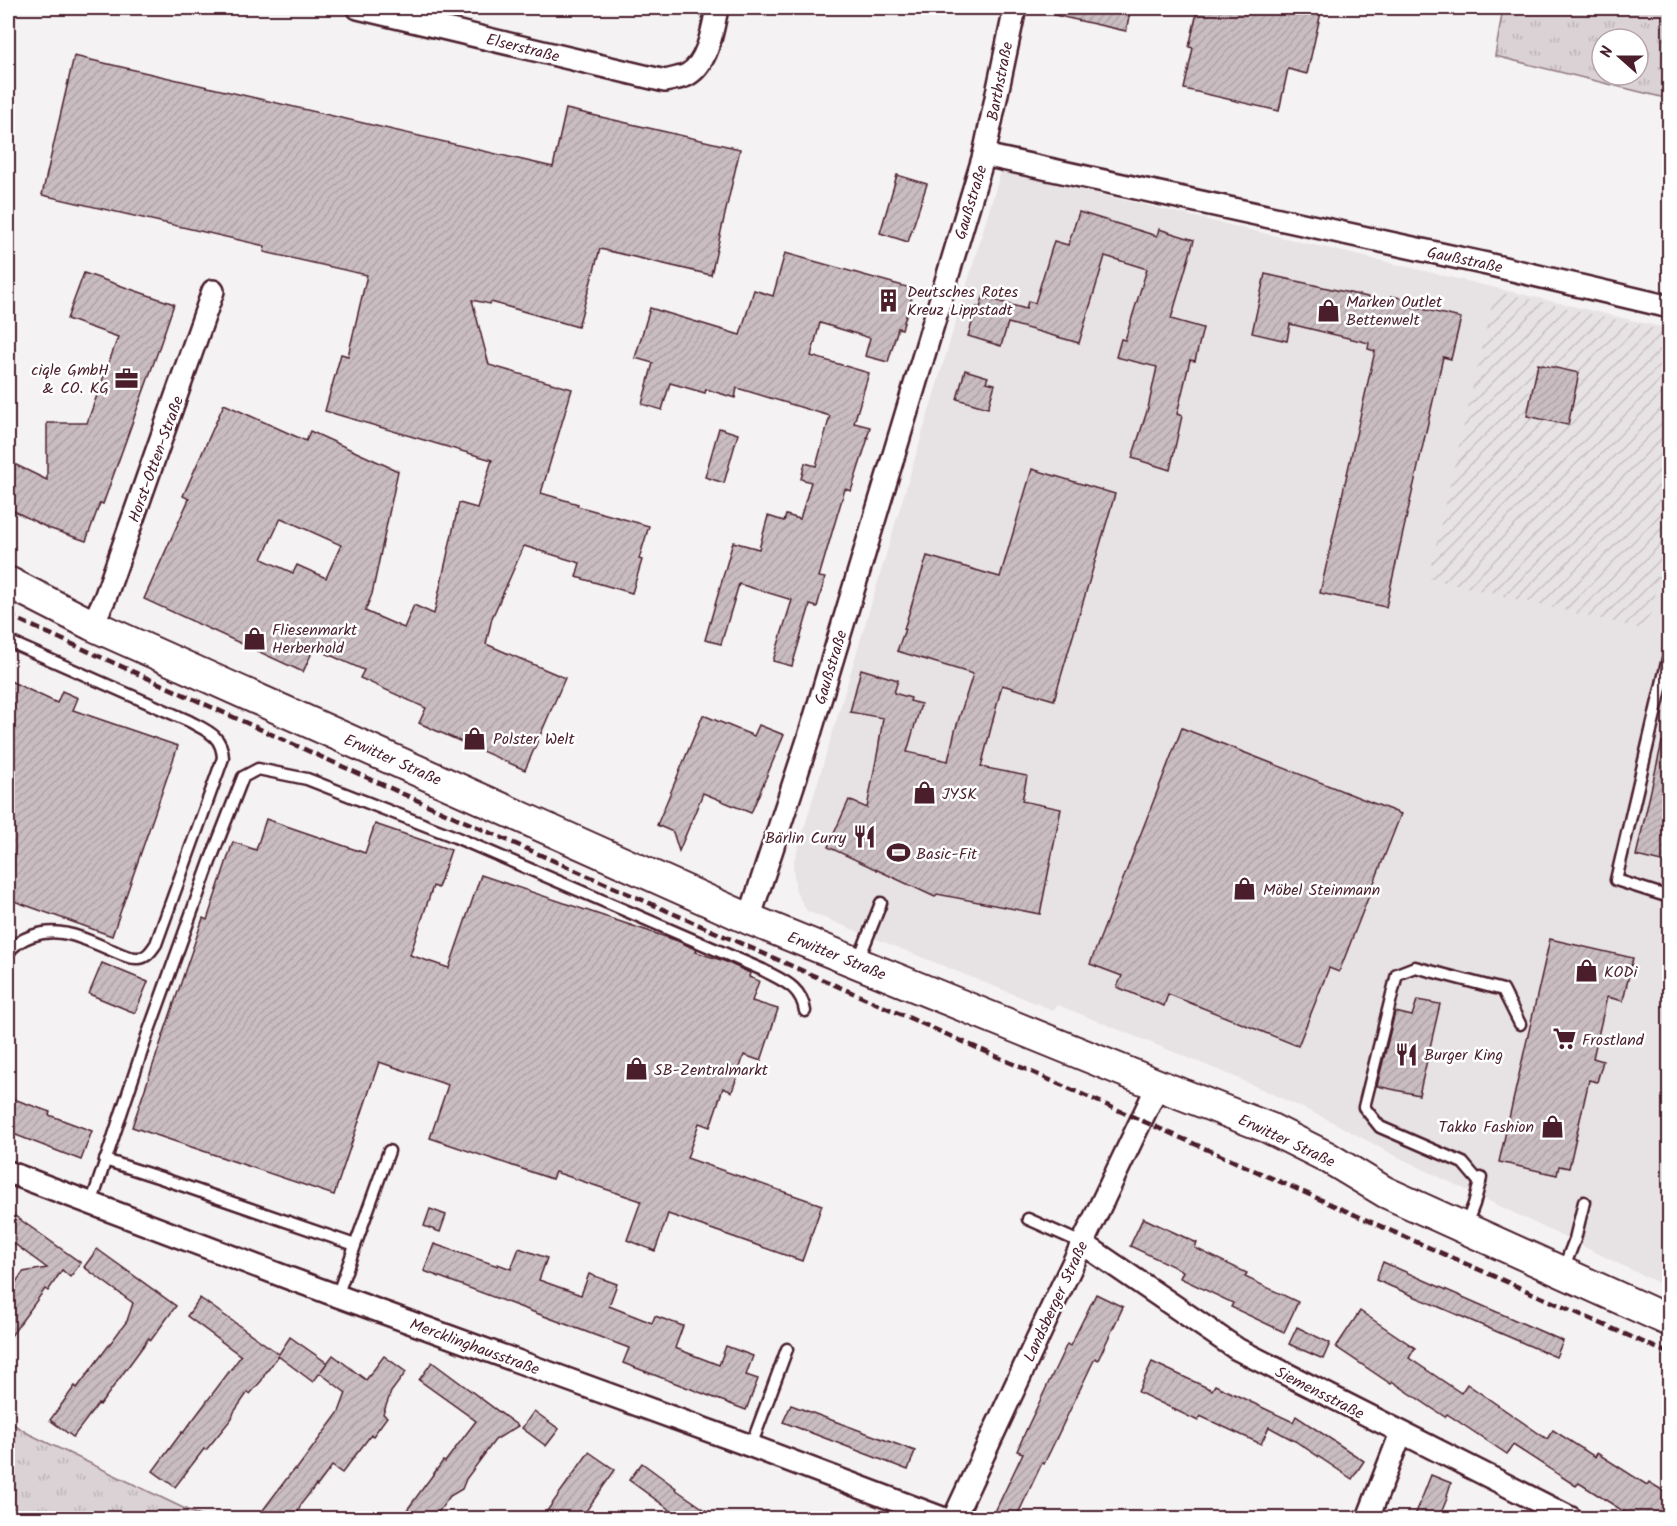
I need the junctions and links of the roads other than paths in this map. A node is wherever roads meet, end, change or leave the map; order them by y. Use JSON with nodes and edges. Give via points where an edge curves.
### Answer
{"nodes":[{"id":1,"x":358,"y":8,"type":"edge"},
{"id":2,"x":717,"y":8,"type":"edge"},
{"id":3,"x":1015,"y":8,"type":"edge"},
{"id":4,"x":984,"y":155,"type":"junction"},
{"id":5,"x":213,"y":291,"type":"dead end"},
{"id":6,"x":1670,"y":307,"type":"edge"},
{"id":7,"x":8,"y":582,"type":"edge"},
{"id":8,"x":92,"y":625,"type":"junction"},
{"id":9,"x":8,"y":641,"type":"edge"},
{"id":10,"x":1670,"y":650,"type":"edge"},
{"id":11,"x":1663,"y":895,"type":"dead end"},
{"id":12,"x":881,"y":903,"type":"dead end"},
{"id":13,"x":749,"y":919,"type":"junction"},
{"id":14,"x":8,"y":953,"type":"edge"},
{"id":15,"x":857,"y":963,"type":"junction"},
{"id":16,"x":805,"y":1011,"type":"dead end"},
{"id":17,"x":1520,"y":1024,"type":"dead end"},
{"id":18,"x":1158,"y":1085,"type":"junction"},
{"id":19,"x":389,"y":1151,"type":"dead end"},
{"id":20,"x":105,"y":1160,"type":"junction"},
{"id":21,"x":8,"y":1172,"type":"edge"},
{"id":22,"x":1584,"y":1202,"type":"dead end"},
{"id":23,"x":91,"y":1204,"type":"junction"},
{"id":24,"x":1028,"y":1219,"type":"dead end"},
{"id":25,"x":1464,"y":1229,"type":"junction"},
{"id":26,"x":1082,"y":1243,"type":"junction"},
{"id":27,"x":355,"y":1245,"type":"junction"},
{"id":28,"x":1562,"y":1274,"type":"junction"},
{"id":29,"x":337,"y":1296,"type":"junction"},
{"id":30,"x":1670,"y":1321,"type":"edge"},
{"id":31,"x":787,"y":1349,"type":"dead end"},
{"id":32,"x":1401,"y":1433,"type":"junction"},
{"id":33,"x":751,"y":1446,"type":"junction"},
{"id":34,"x":942,"y":1518,"type":"edge"},
{"id":35,"x":954,"y":1518,"type":"edge"},
{"id":36,"x":1368,"y":1518,"type":"edge"},
{"id":37,"x":1571,"y":1518,"type":"edge"}],
"edges":[{"from":1,"to":2,"type":"street","name":"Elserstraße","via":[[664,81],[688,74],[703,58]]},
{"from":3,"to":4,"type":"street","name":"Barthstraße"},
{"from":4,"to":6,"type":"street","name":"Gaußstraße"},
{"from":4,"to":13,"type":"street","name":"Gaußstraße","via":[[809,737]]},
{"from":5,"to":8,"type":"street","name":"Horst-Otten-Straße","via":[[105,598]]},
{"from":7,"to":8,"type":"main road","name":"Erwitter Straße"},
{"from":8,"to":13,"type":"main road","name":"Erwitter Straße"},
{"from":9,"to":14,"type":"lane","via":[[189,721],[215,736],[222,746],[223,758],[156,944],[148,955],[128,957],[63,933],[40,933],[23,939]]},
{"from":10,"to":11,"type":"lane","via":[[1616,880]]},
{"from":12,"to":15,"type":"lane"},
{"from":13,"to":15,"type":"main road","name":"Erwitter Straße"},
{"from":15,"to":18,"type":"main road","name":"Erwitter Straße"},
{"from":16,"to":20,"type":"lane","via":[[799,992],[764,970],[443,832],[307,778],[258,769],[243,777]]},
{"from":17,"to":25,"type":"lane","via":[[1503,990],[1415,967],[1397,974],[1364,1107],[1380,1127],[1464,1163],[1481,1179]]},
{"from":18,"to":25,"type":"main road","name":"Erwitter Straße","via":[[1269,1128],[1385,1192]]},
{"from":18,"to":26,"type":"street","name":"Landsberger Straße"},
{"from":19,"to":27,"type":"lane"},
{"from":20,"to":23,"type":"lane"},
{"from":20,"to":27,"type":"lane"},
{"from":21,"to":23,"type":"street","name":"Mercklinghausstraße"},
{"from":22,"to":28,"type":"lane"},
{"from":23,"to":29,"type":"street","name":"Mercklinghausstraße"},
{"from":24,"to":26,"type":"lane"},
{"from":25,"to":28,"type":"main road","name":"Erwitter Straße"},
{"from":26,"to":32,"type":"street","name":"Siemensstraße","via":[[1237,1349]]},
{"from":26,"to":35,"type":"street","name":"Landsberger Straße"},
{"from":27,"to":29,"type":"lane"},
{"from":28,"to":30,"type":"main road","name":"Erwitter Straße"},
{"from":29,"to":33,"type":"street","name":"Mercklinghausstraße"},
{"from":31,"to":33,"type":"lane"},
{"from":32,"to":36,"type":"street"},
{"from":32,"to":37,"type":"street","name":"Siemensstraße"},
{"from":33,"to":34,"type":"street","name":"Mercklinghausstraße"}]}
